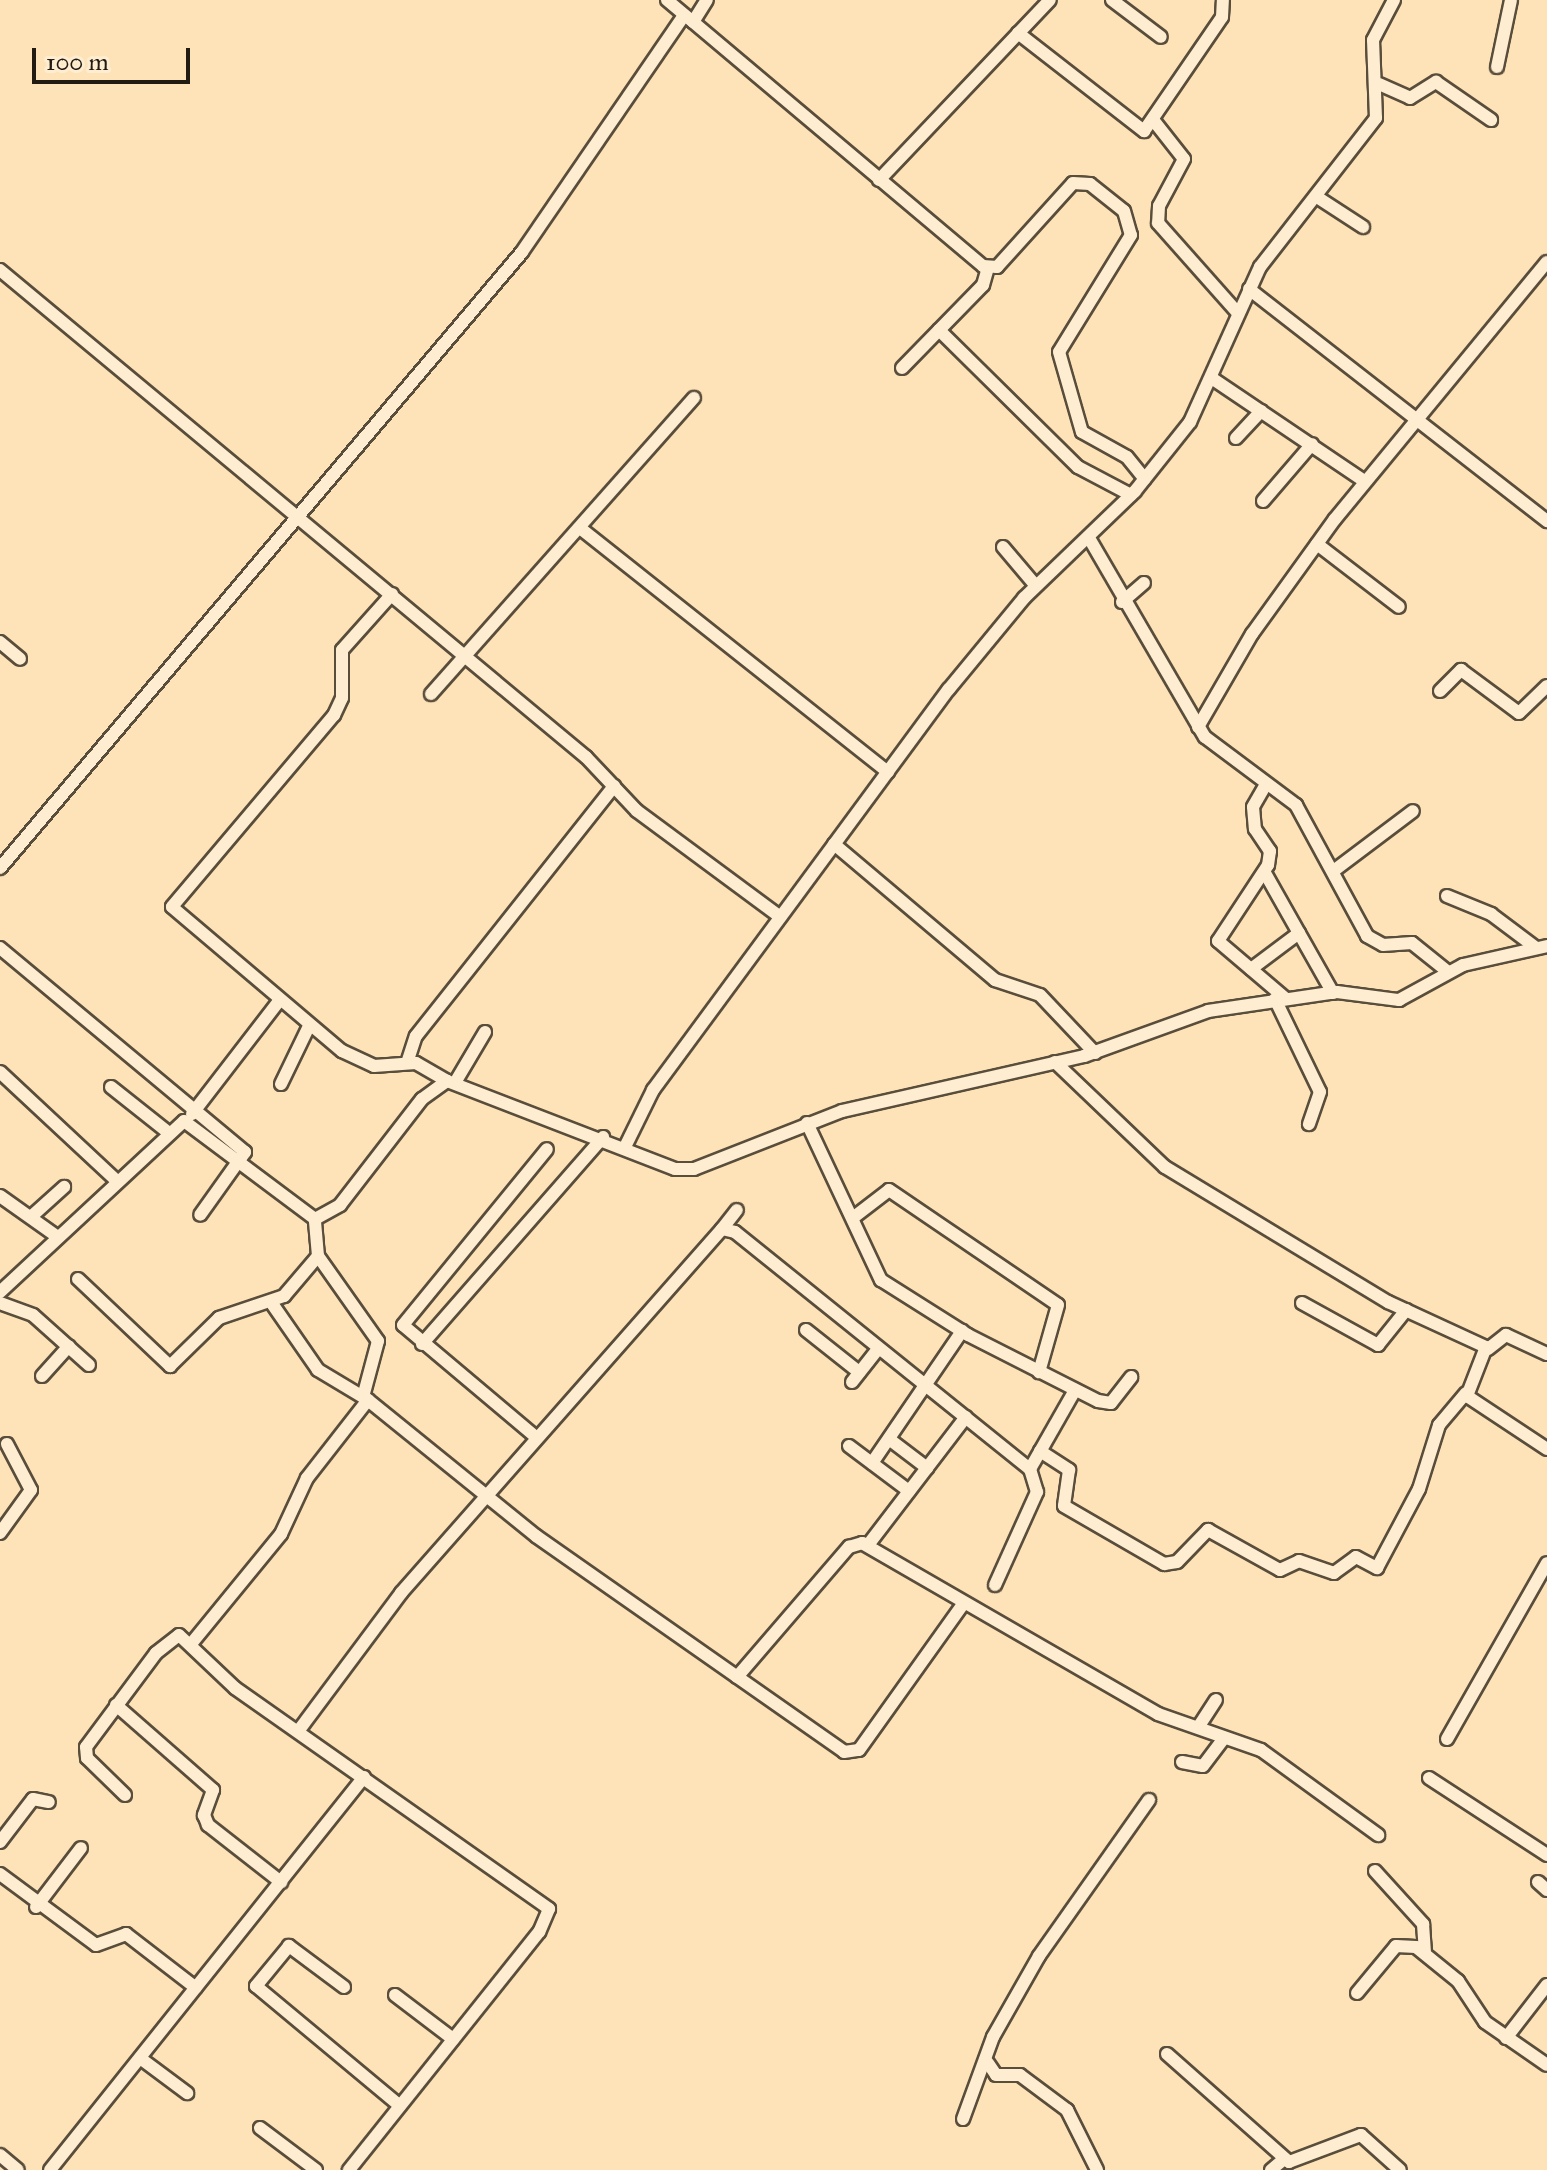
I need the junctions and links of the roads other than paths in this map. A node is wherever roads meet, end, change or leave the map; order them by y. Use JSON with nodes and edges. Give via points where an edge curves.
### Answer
{"nodes":[{"id":1,"x":667,"y":0,"type":"edge"},
{"id":2,"x":707,"y":0,"type":"edge"},
{"id":3,"x":1050,"y":0,"type":"edge"},
{"id":4,"x":1112,"y":0,"type":"edge"},
{"id":5,"x":1223,"y":0,"type":"edge"},
{"id":6,"x":1394,"y":0,"type":"edge"},
{"id":7,"x":1511,"y":0,"type":"edge"},
{"id":8,"x":688,"y":19,"type":"junction"},
{"id":9,"x":1018,"y":33,"type":"junction"},
{"id":10,"x":1161,"y":37,"type":"dead end"},
{"id":11,"x":1497,"y":67,"type":"dead end"},
{"id":12,"x":1379,"y":84,"type":"junction"},
{"id":13,"x":1491,"y":120,"type":"dead end"},
{"id":14,"x":1154,"y":121,"type":"junction"},
{"id":15,"x":879,"y":180,"type":"junction"},
{"id":16,"x":1317,"y":197,"type":"junction"},
{"id":17,"x":1363,"y":227,"type":"dead end"},
{"id":18,"x":1547,"y":262,"type":"edge"},
{"id":19,"x":988,"y":268,"type":"junction"},
{"id":20,"x":0,"y":270,"type":"edge"},
{"id":21,"x":1249,"y":289,"type":"junction"},
{"id":22,"x":1238,"y":313,"type":"junction"},
{"id":23,"x":939,"y":330,"type":"junction"},
{"id":24,"x":902,"y":368,"type":"dead end"},
{"id":25,"x":1213,"y":379,"type":"junction"},
{"id":26,"x":694,"y":398,"type":"dead end"},
{"id":27,"x":1261,"y":411,"type":"junction"},
{"id":28,"x":1413,"y":418,"type":"junction"},
{"id":29,"x":1236,"y":438,"type":"dead end"},
{"id":30,"x":1312,"y":444,"type":"junction"},
{"id":31,"x":1145,"y":479,"type":"junction"},
{"id":32,"x":1364,"y":481,"type":"junction"},
{"id":33,"x":1131,"y":495,"type":"junction"},
{"id":34,"x":1263,"y":501,"type":"dead end"},
{"id":35,"x":298,"y":514,"type":"junction"},
{"id":36,"x":1547,"y":521,"type":"edge"},
{"id":37,"x":580,"y":528,"type":"junction"},
{"id":38,"x":1089,"y":538,"type":"junction"},
{"id":39,"x":1317,"y":544,"type":"junction"},
{"id":40,"x":1003,"y":547,"type":"dead end"},
{"id":41,"x":1144,"y":583,"type":"dead end"},
{"id":42,"x":1036,"y":586,"type":"junction"},
{"id":43,"x":392,"y":594,"type":"junction"},
{"id":44,"x":1122,"y":602,"type":"junction"},
{"id":45,"x":1399,"y":607,"type":"dead end"},
{"id":46,"x":0,"y":642,"type":"edge"},
{"id":47,"x":466,"y":656,"type":"junction"},
{"id":48,"x":20,"y":659,"type":"dead end"},
{"id":49,"x":1547,"y":686,"type":"edge"},
{"id":50,"x":1440,"y":691,"type":"dead end"},
{"id":51,"x":431,"y":694,"type":"dead end"},
{"id":52,"x":1198,"y":727,"type":"junction"},
{"id":53,"x":888,"y":772,"type":"junction"},
{"id":54,"x":614,"y":786,"type":"junction"},
{"id":55,"x":1265,"y":786,"type":"junction"},
{"id":56,"x":1413,"y":811,"type":"dead end"},
{"id":57,"x":834,"y":844,"type":"junction"},
{"id":58,"x":0,"y":868,"type":"edge"},
{"id":59,"x":1336,"y":869,"type":"junction"},
{"id":60,"x":1265,"y":873,"type":"junction"},
{"id":61,"x":1447,"y":896,"type":"dead end"},
{"id":62,"x":780,"y":917,"type":"junction"},
{"id":63,"x":1299,"y":933,"type":"junction"},
{"id":64,"x":1541,"y":947,"type":"edge"},
{"id":65,"x":0,"y":948,"type":"edge"},
{"id":66,"x":1251,"y":969,"type":"junction"},
{"id":67,"x":1447,"y":971,"type":"junction"},
{"id":68,"x":1333,"y":993,"type":"junction"},
{"id":69,"x":1280,"y":998,"type":"junction"},
{"id":70,"x":279,"y":1001,"type":"junction"},
{"id":71,"x":309,"y":1026,"type":"junction"},
{"id":72,"x":485,"y":1032,"type":"dead end"},
{"id":73,"x":1095,"y":1053,"type":"junction"},
{"id":74,"x":1055,"y":1062,"type":"junction"},
{"id":75,"x":407,"y":1063,"type":"junction"},
{"id":76,"x":0,"y":1072,"type":"edge"},
{"id":77,"x":451,"y":1081,"type":"junction"},
{"id":78,"x":281,"y":1084,"type":"dead end"},
{"id":79,"x":111,"y":1087,"type":"dead end"},
{"id":80,"x":192,"y":1115,"type":"junction"},
{"id":81,"x":807,"y":1123,"type":"junction"},
{"id":82,"x":1309,"y":1124,"type":"dead end"},
{"id":83,"x":169,"y":1133,"type":"junction"},
{"id":84,"x":603,"y":1137,"type":"junction"},
{"id":85,"x":625,"y":1147,"type":"junction"},
{"id":86,"x":547,"y":1149,"type":"dead end"},
{"id":87,"x":241,"y":1167,"type":"junction"},
{"id":88,"x":117,"y":1181,"type":"junction"},
{"id":89,"x":64,"y":1187,"type":"dead end"},
{"id":90,"x":0,"y":1196,"type":"edge"},
{"id":91,"x":737,"y":1210,"type":"dead end"},
{"id":92,"x":33,"y":1215,"type":"junction"},
{"id":93,"x":200,"y":1215,"type":"dead end"},
{"id":94,"x":854,"y":1217,"type":"junction"},
{"id":95,"x":315,"y":1219,"type":"junction"},
{"id":96,"x":722,"y":1229,"type":"junction"},
{"id":97,"x":58,"y":1237,"type":"junction"},
{"id":98,"x":318,"y":1256,"type":"junction"},
{"id":99,"x":78,"y":1279,"type":"dead end"},
{"id":100,"x":0,"y":1292,"type":"edge"},
{"id":101,"x":0,"y":1303,"type":"edge"},
{"id":102,"x":1302,"y":1303,"type":"dead end"},
{"id":103,"x":273,"y":1305,"type":"junction"},
{"id":104,"x":1406,"y":1310,"type":"junction"},
{"id":105,"x":806,"y":1330,"type":"dead end"},
{"id":106,"x":962,"y":1331,"type":"junction"},
{"id":107,"x":422,"y":1344,"type":"junction"},
{"id":108,"x":69,"y":1346,"type":"junction"},
{"id":109,"x":878,"y":1349,"type":"junction"},
{"id":110,"x":1488,"y":1349,"type":"junction"},
{"id":111,"x":1547,"y":1354,"type":"edge"},
{"id":112,"x":89,"y":1365,"type":"dead end"},
{"id":113,"x":1039,"y":1372,"type":"junction"},
{"id":114,"x":42,"y":1376,"type":"dead end"},
{"id":115,"x":1131,"y":1377,"type":"dead end"},
{"id":116,"x":925,"y":1386,"type":"junction"},
{"id":117,"x":1075,"y":1390,"type":"junction"},
{"id":118,"x":1466,"y":1393,"type":"junction"},
{"id":119,"x":365,"y":1399,"type":"junction"},
{"id":120,"x":966,"y":1417,"type":"junction"},
{"id":121,"x":537,"y":1438,"type":"junction"},
{"id":122,"x":889,"y":1439,"type":"junction"},
{"id":123,"x":7,"y":1444,"type":"dead end"},
{"id":124,"x":849,"y":1446,"type":"dead end"},
{"id":125,"x":1547,"y":1449,"type":"edge"},
{"id":126,"x":1040,"y":1451,"type":"junction"},
{"id":127,"x":872,"y":1463,"type":"junction"},
{"id":128,"x":927,"y":1468,"type":"junction"},
{"id":129,"x":1030,"y":1469,"type":"junction"},
{"id":130,"x":909,"y":1491,"type":"junction"},
{"id":131,"x":485,"y":1498,"type":"junction"},
{"id":132,"x":0,"y":1533,"type":"edge"},
{"id":133,"x":868,"y":1545,"type":"junction"},
{"id":134,"x":1547,"y":1563,"type":"edge"},
{"id":135,"x":995,"y":1585,"type":"dead end"},
{"id":136,"x":963,"y":1604,"type":"junction"},
{"id":137,"x":191,"y":1644,"type":"junction"},
{"id":138,"x":737,"y":1677,"type":"junction"},
{"id":139,"x":1216,"y":1700,"type":"dead end"},
{"id":140,"x":116,"y":1705,"type":"junction"},
{"id":141,"x":1199,"y":1726,"type":"junction"},
{"id":142,"x":299,"y":1730,"type":"junction"},
{"id":143,"x":1223,"y":1739,"type":"junction"},
{"id":144,"x":1447,"y":1739,"type":"dead end"},
{"id":145,"x":1182,"y":1762,"type":"dead end"},
{"id":146,"x":364,"y":1777,"type":"junction"},
{"id":147,"x":1429,"y":1778,"type":"dead end"},
{"id":148,"x":125,"y":1795,"type":"dead end"},
{"id":149,"x":1149,"y":1800,"type":"dead end"},
{"id":150,"x":49,"y":1802,"type":"dead end"},
{"id":151,"x":1378,"y":1835,"type":"dead end"},
{"id":152,"x":0,"y":1842,"type":"edge"},
{"id":153,"x":81,"y":1848,"type":"dead end"},
{"id":154,"x":1547,"y":1855,"type":"edge"},
{"id":155,"x":1375,"y":1871,"type":"dead end"},
{"id":156,"x":0,"y":1874,"type":"edge"},
{"id":157,"x":281,"y":1882,"type":"junction"},
{"id":158,"x":36,"y":1907,"type":"junction"},
{"id":159,"x":1425,"y":1953,"type":"junction"},
{"id":160,"x":1547,"y":1985,"type":"edge"},
{"id":161,"x":344,"y":1987,"type":"dead end"},
{"id":162,"x":196,"y":1988,"type":"junction"},
{"id":163,"x":1357,"y":1993,"type":"dead end"},
{"id":164,"x":395,"y":1995,"type":"dead end"},
{"id":165,"x":1506,"y":2038,"type":"junction"},
{"id":166,"x":453,"y":2039,"type":"junction"},
{"id":167,"x":1167,"y":2054,"type":"dead end"},
{"id":168,"x":140,"y":2058,"type":"junction"},
{"id":169,"x":988,"y":2063,"type":"junction"},
{"id":170,"x":1547,"y":2065,"type":"edge"},
{"id":171,"x":187,"y":2093,"type":"dead end"},
{"id":172,"x":400,"y":2106,"type":"junction"},
{"id":173,"x":963,"y":2119,"type":"dead end"},
{"id":174,"x":260,"y":2128,"type":"dead end"},
{"id":175,"x":0,"y":2155,"type":"edge"},
{"id":176,"x":1284,"y":2159,"type":"junction"},
{"id":177,"x":18,"y":2170,"type":"edge"},
{"id":178,"x":50,"y":2170,"type":"edge"},
{"id":179,"x":316,"y":2170,"type":"edge"},
{"id":180,"x":349,"y":2170,"type":"edge"},
{"id":181,"x":1097,"y":2170,"type":"edge"},
{"id":182,"x":1271,"y":2170,"type":"edge"},
{"id":183,"x":1400,"y":2170,"type":"edge"}],
"edges":[{"from":1,"to":8,"type":"street"},
{"from":2,"to":8,"type":"street"},
{"from":3,"to":9,"type":"street"},
{"from":4,"to":10,"type":"street"},
{"from":5,"to":14,"type":"street","via":[[1222,17]]},
{"from":6,"to":12,"type":"street","via":[[1373,40]]},
{"from":7,"to":11,"type":"street"},
{"from":8,"to":15,"type":"street"},
{"from":8,"to":35,"type":"street","via":[[522,252]]},
{"from":9,"to":14,"type":"street","via":[[1134,129],[1144,131]]},
{"from":9,"to":15,"type":"street"},
{"from":12,"to":13,"type":"street","via":[[1410,98],[1436,82]]},
{"from":12,"to":16,"type":"street","via":[[1372,126]]},
{"from":14,"to":22,"type":"street","via":[[1184,159],[1159,206],[1158,223]]},
{"from":15,"to":19,"type":"street"},
{"from":16,"to":17,"type":"street"},
{"from":16,"to":21,"type":"street"},
{"from":18,"to":28,"type":"street"},
{"from":19,"to":23,"type":"street","via":[[983,285]]},
{"from":19,"to":31,"type":"street","via":[[1073,183],[1090,184],[1128,216],[1131,235],[1059,352],[1082,432],[1127,457]]},
{"from":20,"to":35,"type":"street"},
{"from":21,"to":22,"type":"street"},
{"from":21,"to":28,"type":"street"},
{"from":22,"to":25,"type":"street"},
{"from":23,"to":24,"type":"street"},
{"from":23,"to":33,"type":"street","via":[[1078,467]]},
{"from":25,"to":27,"type":"street"},
{"from":25,"to":31,"type":"street","via":[[1190,422]]},
{"from":26,"to":37,"type":"street"},
{"from":27,"to":29,"type":"street"},
{"from":27,"to":30,"type":"street"},
{"from":28,"to":32,"type":"street"},
{"from":28,"to":36,"type":"street"},
{"from":30,"to":32,"type":"street"},
{"from":30,"to":34,"type":"street"},
{"from":31,"to":33,"type":"street"},
{"from":32,"to":39,"type":"street"},
{"from":33,"to":38,"type":"street"},
{"from":35,"to":43,"type":"street"},
{"from":35,"to":58,"type":"street"},
{"from":37,"to":47,"type":"street"},
{"from":37,"to":53,"type":"street"},
{"from":38,"to":42,"type":"street"},
{"from":38,"to":44,"type":"street"},
{"from":39,"to":45,"type":"street"},
{"from":39,"to":52,"type":"street"},
{"from":40,"to":42,"type":"street"},
{"from":41,"to":44,"type":"street"},
{"from":42,"to":53,"type":"street"},
{"from":43,"to":47,"type":"street"},
{"from":43,"to":70,"type":"street","via":[[342,650],[342,698],[334,715],[173,902],[180,916]]},
{"from":44,"to":52,"type":"street"},
{"from":46,"to":48,"type":"street"},
{"from":47,"to":51,"type":"street"},
{"from":47,"to":54,"type":"street"},
{"from":49,"to":50,"type":"street","via":[[1519,713],[1467,672],[1456,671]]},
{"from":52,"to":55,"type":"street","via":[[1224,758]]},
{"from":53,"to":57,"type":"street"},
{"from":54,"to":62,"type":"street"},
{"from":54,"to":75,"type":"street","via":[[416,1036]]},
{"from":55,"to":59,"type":"street","via":[[1296,805]]},
{"from":55,"to":60,"type":"street","via":[[1253,807],[1257,832],[1270,851]]},
{"from":56,"to":59,"type":"street"},
{"from":57,"to":62,"type":"street"},
{"from":57,"to":73,"type":"street","via":[[995,980],[1040,995]]},
{"from":59,"to":67,"type":"street","via":[[1371,940],[1412,943]]},
{"from":60,"to":63,"type":"street"},
{"from":60,"to":66,"type":"street","via":[[1218,937]]},
{"from":61,"to":64,"type":"street","via":[[1491,914]]},
{"from":62,"to":85,"type":"street","via":[[653,1090]]},
{"from":63,"to":66,"type":"street"},
{"from":63,"to":68,"type":"street"},
{"from":64,"to":67,"type":"street"},
{"from":65,"to":80,"type":"street"},
{"from":66,"to":69,"type":"street"},
{"from":67,"to":68,"type":"street","via":[[1399,1000]]},
{"from":68,"to":69,"type":"street"},
{"from":69,"to":73,"type":"street","via":[[1208,1011]]},
{"from":69,"to":82,"type":"street","via":[[1320,1092]]},
{"from":70,"to":71,"type":"street"},
{"from":70,"to":80,"type":"street"},
{"from":71,"to":75,"type":"street","via":[[362,1062]]},
{"from":71,"to":78,"type":"street"},
{"from":72,"to":77,"type":"street"},
{"from":73,"to":74,"type":"street"},
{"from":74,"to":81,"type":"street"},
{"from":74,"to":104,"type":"street","via":[[1165,1167]]},
{"from":75,"to":77,"type":"street"},
{"from":76,"to":88,"type":"street"},
{"from":77,"to":84,"type":"street"},
{"from":77,"to":95,"type":"street","via":[[422,1099],[340,1205]]},
{"from":79,"to":83,"type":"street"},
{"from":80,"to":83,"type":"street"},
{"from":80,"to":87,"type":"street"},
{"from":81,"to":85,"type":"street","via":[[694,1169],[675,1169]]},
{"from":81,"to":94,"type":"street"},
{"from":83,"to":88,"type":"street"},
{"from":84,"to":85,"type":"street"},
{"from":84,"to":107,"type":"street"},
{"from":86,"to":107,"type":"street","via":[[407,1314],[404,1329]]},
{"from":87,"to":93,"type":"street"},
{"from":87,"to":95,"type":"street"},
{"from":88,"to":97,"type":"street"},
{"from":89,"to":92,"type":"street"},
{"from":90,"to":92,"type":"street","via":[[14,1211]]},
{"from":91,"to":96,"type":"street"},
{"from":92,"to":97,"type":"street"},
{"from":94,"to":106,"type":"street","via":[[864,1257],[881,1280]]},
{"from":94,"to":113,"type":"street","via":[[889,1190],[1058,1305]]},
{"from":95,"to":98,"type":"street"},
{"from":96,"to":109,"type":"street"},
{"from":96,"to":121,"type":"street"},
{"from":97,"to":100,"type":"street"},
{"from":98,"to":103,"type":"street"},
{"from":98,"to":119,"type":"street","via":[[378,1341]]},
{"from":99,"to":103,"type":"street","via":[[166,1367],[219,1318]]},
{"from":101,"to":108,"type":"street","via":[[33,1315]]},
{"from":102,"to":104,"type":"street","via":[[1378,1345]]},
{"from":103,"to":119,"type":"street","via":[[310,1362]]},
{"from":104,"to":110,"type":"street","via":[[1430,1315]]},
{"from":105,"to":109,"type":"street","via":[[856,1377]]},
{"from":106,"to":113,"type":"street"},
{"from":106,"to":116,"type":"street"},
{"from":107,"to":121,"type":"street"},
{"from":108,"to":112,"type":"street"},
{"from":108,"to":114,"type":"street"},
{"from":109,"to":116,"type":"street"},
{"from":110,"to":111,"type":"street","via":[[1506,1335]]},
{"from":110,"to":118,"type":"street"},
{"from":113,"to":117,"type":"street"},
{"from":115,"to":117,"type":"street","via":[[1111,1403]]},
{"from":116,"to":120,"type":"street"},
{"from":116,"to":122,"type":"street"},
{"from":117,"to":126,"type":"street"},
{"from":118,"to":125,"type":"street"},
{"from":118,"to":126,"type":"street","via":[[1443,1417],[1419,1489],[1377,1568],[1356,1557],[1334,1573],[1299,1561],[1280,1570],[1208,1530],[1177,1562],[1164,1564],[1064,1506],[1069,1470]]},
{"from":119,"to":131,"type":"street"},
{"from":119,"to":137,"type":"street","via":[[307,1478],[275,1543]]},
{"from":120,"to":128,"type":"street"},
{"from":120,"to":129,"type":"street"},
{"from":121,"to":131,"type":"street"},
{"from":122,"to":127,"type":"street"},
{"from":122,"to":128,"type":"street"},
{"from":123,"to":132,"type":"street","via":[[31,1490]]},
{"from":124,"to":127,"type":"street"},
{"from":126,"to":129,"type":"street"},
{"from":127,"to":130,"type":"street"},
{"from":128,"to":130,"type":"street"},
{"from":129,"to":135,"type":"street","via":[[1037,1492]]},
{"from":130,"to":133,"type":"street"},
{"from":131,"to":138,"type":"street"},
{"from":131,"to":142,"type":"street","via":[[378,1622]]},
{"from":133,"to":136,"type":"street"},
{"from":133,"to":138,"type":"street","via":[[849,1547]]},
{"from":134,"to":144,"type":"street"},
{"from":136,"to":138,"type":"street","via":[[855,1753]]},
{"from":136,"to":141,"type":"street","via":[[1147,1708]]},
{"from":137,"to":140,"type":"street","via":[[172,1635]]},
{"from":137,"to":142,"type":"street","via":[[235,1688]]},
{"from":139,"to":141,"type":"street"},
{"from":140,"to":148,"type":"street","via":[[85,1751]]},
{"from":140,"to":157,"type":"street","via":[[213,1790],[204,1815],[208,1825]]},
{"from":141,"to":143,"type":"street"},
{"from":142,"to":146,"type":"street"},
{"from":143,"to":145,"type":"street","via":[[1203,1766]]},
{"from":143,"to":151,"type":"street","via":[[1261,1750]]},
{"from":146,"to":157,"type":"street"},
{"from":146,"to":166,"type":"street","via":[[549,1909]]},
{"from":147,"to":154,"type":"street"},
{"from":149,"to":169,"type":"street","via":[[1039,1956],[993,2037]]},
{"from":150,"to":152,"type":"street","via":[[33,1799]]},
{"from":153,"to":158,"type":"street"},
{"from":155,"to":159,"type":"street","via":[[1423,1924]]},
{"from":156,"to":158,"type":"street"},
{"from":157,"to":162,"type":"street"},
{"from":158,"to":162,"type":"street","via":[[100,1946],[126,1934]]},
{"from":159,"to":163,"type":"street","via":[[1396,1946]]},
{"from":159,"to":165,"type":"street"},
{"from":160,"to":165,"type":"street"},
{"from":161,"to":172,"type":"street","via":[[289,1946],[256,1986]]},
{"from":162,"to":168,"type":"street"},
{"from":164,"to":166,"type":"street"},
{"from":165,"to":170,"type":"street"},
{"from":166,"to":172,"type":"street"},
{"from":167,"to":176,"type":"street"},
{"from":168,"to":171,"type":"street"},
{"from":168,"to":178,"type":"street"},
{"from":169,"to":173,"type":"street"},
{"from":169,"to":181,"type":"street","via":[[996,2075],[1020,2075],[1067,2110]]},
{"from":172,"to":180,"type":"street"},
{"from":174,"to":179,"type":"street"},
{"from":175,"to":177,"type":"street"},
{"from":176,"to":182,"type":"street"},
{"from":176,"to":183,"type":"street","via":[[1361,2135]]}]}
